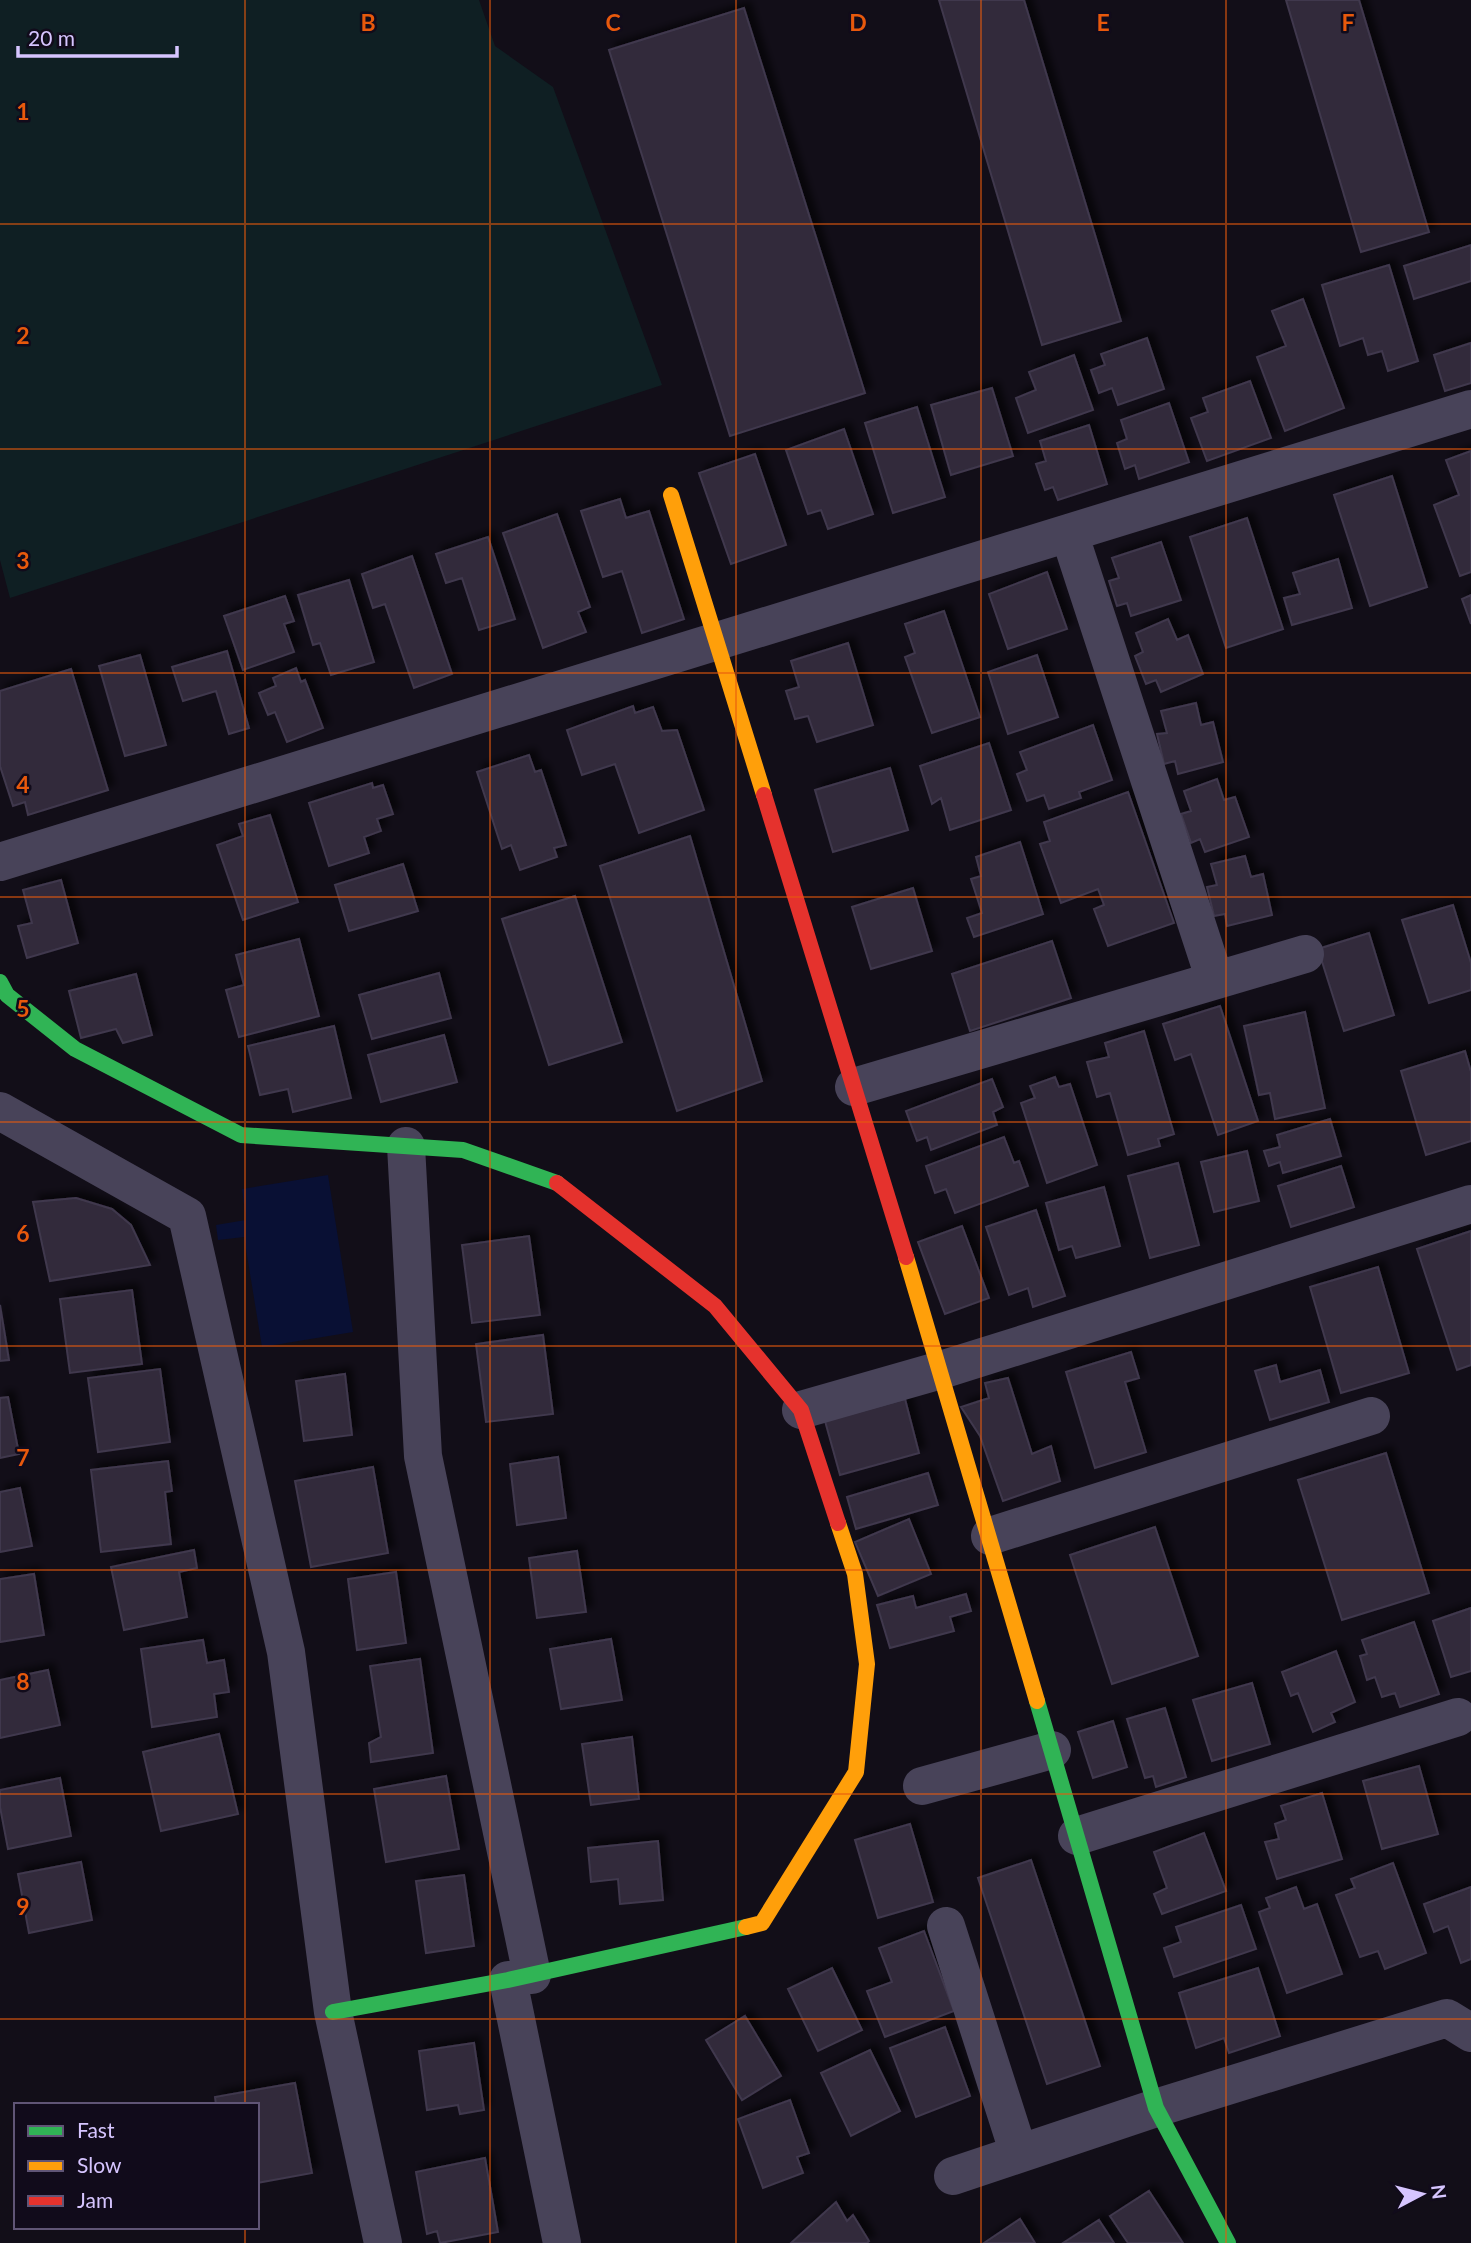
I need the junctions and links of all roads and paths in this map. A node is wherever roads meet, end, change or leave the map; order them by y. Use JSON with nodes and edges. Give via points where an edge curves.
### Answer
{"nodes":[{"id":1,"x":1471,"y":409,"type":"edge"},
{"id":2,"x":671,"y":495,"type":"dead end"},
{"id":3,"x":1069,"y":533,"type":"junction"},
{"id":4,"x":716,"y":642,"type":"junction"},
{"id":5,"x":0,"y":862,"type":"edge"},
{"id":6,"x":1305,"y":954,"type":"dead end"},
{"id":7,"x":1215,"y":980,"type":"junction"},
{"id":8,"x":0,"y":982,"type":"edge"},
{"id":9,"x":854,"y":1087,"type":"junction"},
{"id":10,"x":0,"y":1111,"type":"edge"},
{"id":11,"x":406,"y":1146,"type":"junction"},
{"id":12,"x":1471,"y":1204,"type":"edge"},
{"id":13,"x":941,"y":1370,"type":"junction"},
{"id":14,"x":801,"y":1410,"type":"junction"},
{"id":15,"x":1371,"y":1416,"type":"dead end"},
{"id":16,"x":990,"y":1535,"type":"junction"},
{"id":17,"x":1458,"y":1717,"type":"dead end"},
{"id":18,"x":1052,"y":1750,"type":"junction"},
{"id":19,"x":922,"y":1786,"type":"dead end"},
{"id":20,"x":1077,"y":1836,"type":"junction"},
{"id":21,"x":946,"y":1926,"type":"dead end"},
{"id":22,"x":520,"y":1978,"type":"junction"},
{"id":23,"x":333,"y":2012,"type":"junction"},
{"id":24,"x":1471,"y":2033,"type":"edge"},
{"id":25,"x":1156,"y":2109,"type":"junction"},
{"id":26,"x":1019,"y":2154,"type":"junction"},
{"id":27,"x":953,"y":2176,"type":"dead end"},
{"id":28,"x":383,"y":2243,"type":"edge"},
{"id":29,"x":562,"y":2243,"type":"edge"},
{"id":30,"x":1228,"y":2243,"type":"edge"}],
"edges":[{"from":1,"to":3,"type":"street"},
{"from":2,"to":4,"type":"street"},
{"from":3,"to":4,"type":"street"},
{"from":3,"to":7,"type":"street"},
{"from":4,"to":5,"type":"street"},
{"from":4,"to":9,"type":"street"},
{"from":6,"to":7,"type":"street"},
{"from":7,"to":9,"type":"street"},
{"from":8,"to":11,"type":"street","via":[[7,995],[75,1049],[241,1135]]},
{"from":9,"to":13,"type":"street"},
{"from":10,"to":23,"type":"street","via":[[187,1216],[286,1652]]},
{"from":11,"to":14,"type":"street","via":[[463,1150],[560,1184],[715,1306]]},
{"from":11,"to":22,"type":"street","via":[[423,1456]]},
{"from":12,"to":13,"type":"street"},
{"from":13,"to":14,"type":"street"},
{"from":13,"to":16,"type":"street"},
{"from":14,"to":22,"type":"street","via":[[855,1574],[867,1664],[856,1772],[762,1923]]},
{"from":15,"to":16,"type":"street"},
{"from":16,"to":18,"type":"street"},
{"from":17,"to":20,"type":"street"},
{"from":18,"to":19,"type":"street"},
{"from":18,"to":20,"type":"street"},
{"from":20,"to":25,"type":"street"},
{"from":21,"to":26,"type":"street"},
{"from":22,"to":23,"type":"street"},
{"from":22,"to":29,"type":"street"},
{"from":23,"to":28,"type":"street"},
{"from":24,"to":25,"type":"street","via":[[1447,2018]]},
{"from":25,"to":26,"type":"street"},
{"from":25,"to":30,"type":"street"},
{"from":26,"to":27,"type":"street"}]}
